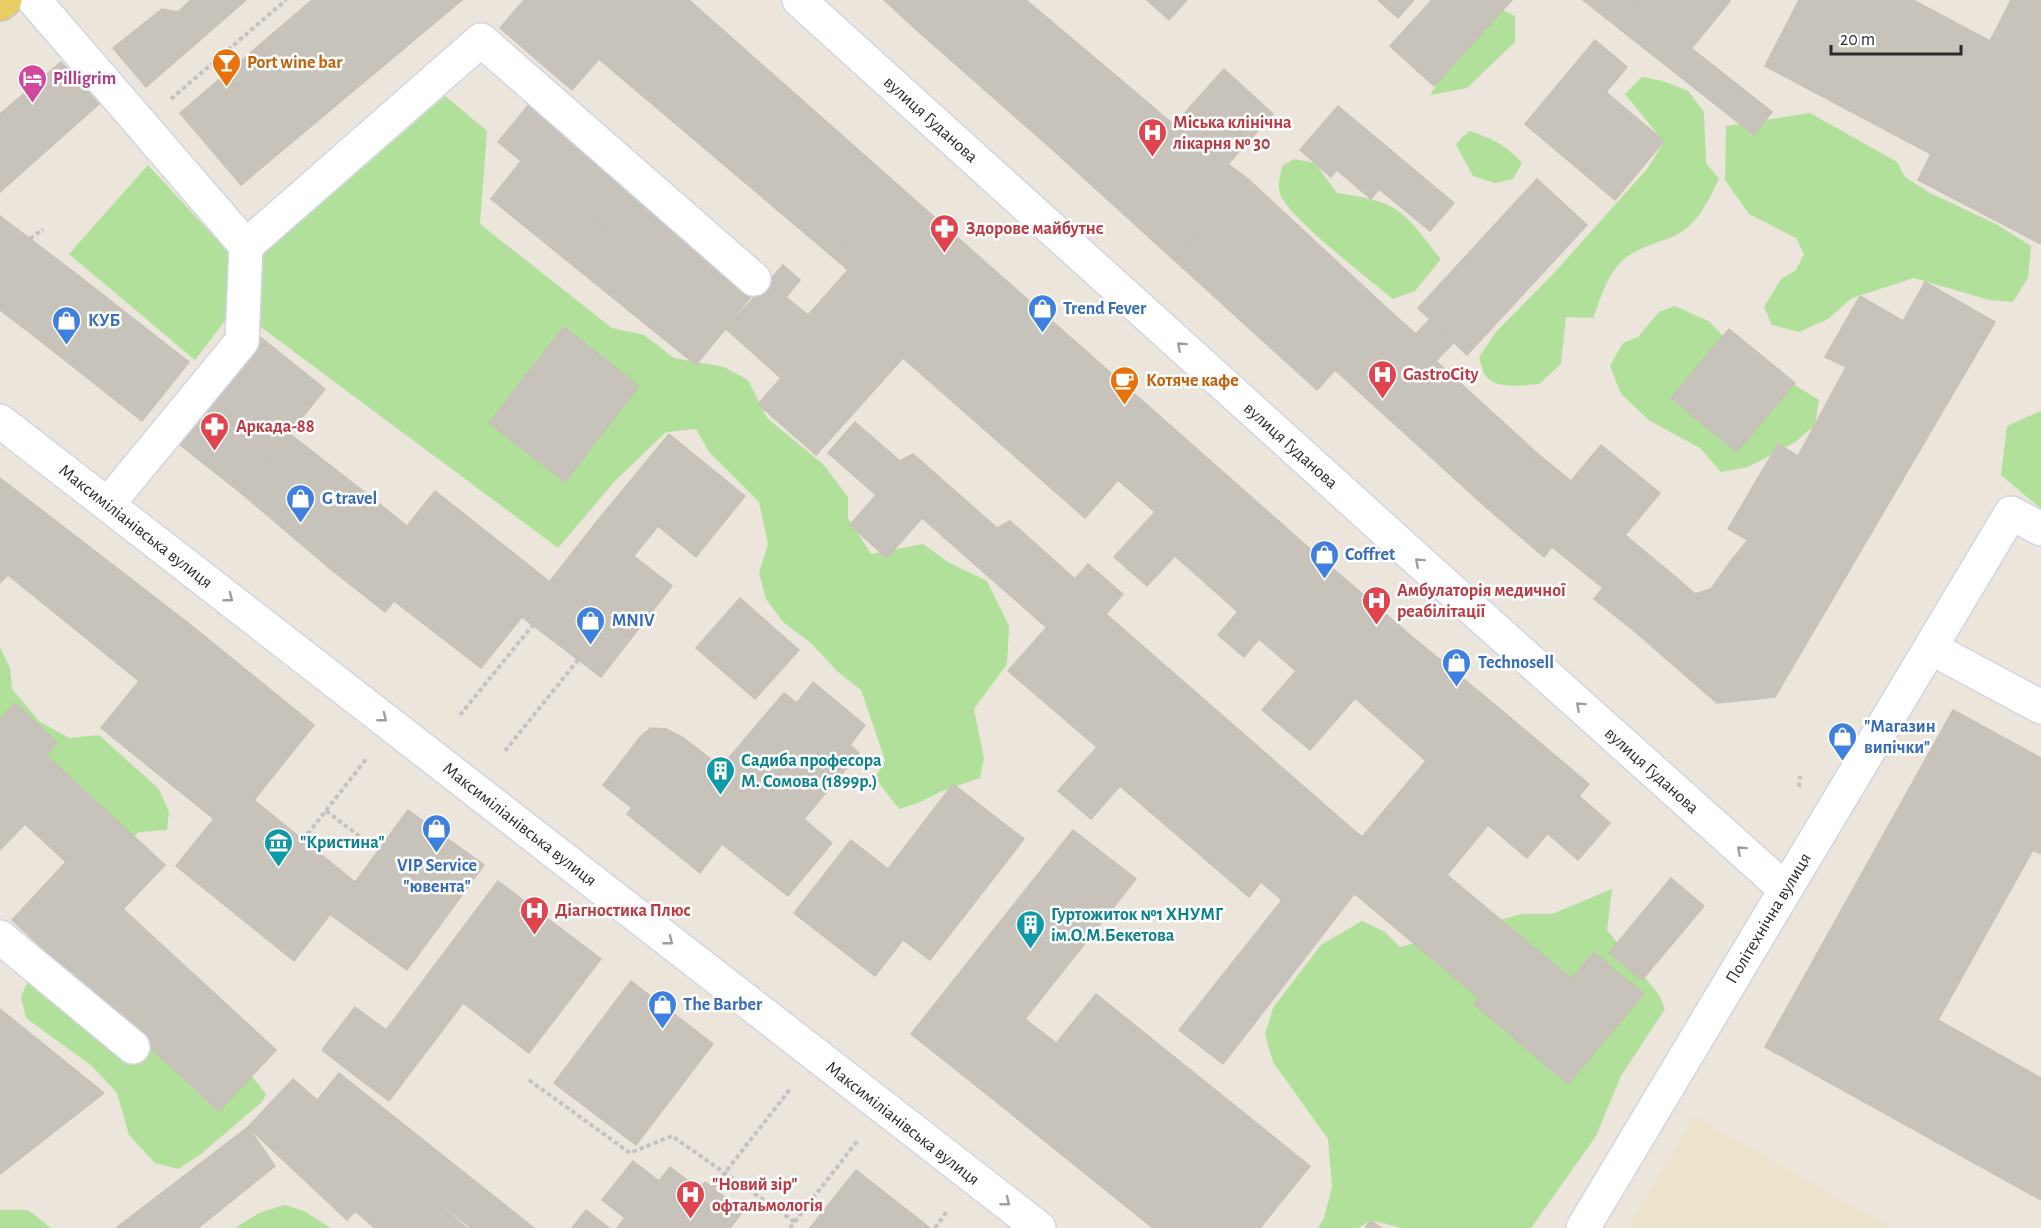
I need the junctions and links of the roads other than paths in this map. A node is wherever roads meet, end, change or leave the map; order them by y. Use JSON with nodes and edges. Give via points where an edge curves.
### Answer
{"nodes":[{"id":1,"x":6,"y":0,"type":"edge"},
{"id":2,"x":34,"y":0,"type":"edge"},
{"id":3,"x":799,"y":0,"type":"edge"},
{"id":4,"x":0,"y":4,"type":"edge"},
{"id":5,"x":246,"y":246,"type":"junction"},
{"id":6,"x":753,"y":279,"type":"dead end"},
{"id":7,"x":0,"y":421,"type":"edge"},
{"id":8,"x":108,"y":504,"type":"junction"},
{"id":9,"x":2041,"y":529,"type":"edge"},
{"id":10,"x":1931,"y":648,"type":"junction"},
{"id":11,"x":2041,"y":707,"type":"edge"},
{"id":12,"x":1785,"y":889,"type":"junction"},
{"id":13,"x":0,"y":937,"type":"edge"},
{"id":14,"x":133,"y":1047,"type":"dead end"},
{"id":15,"x":1039,"y":1228,"type":"edge"},
{"id":16,"x":1583,"y":1228,"type":"edge"}],
"edges":[{"from":1,"to":4,"type":"main road"},
{"from":2,"to":5,"type":"street"},
{"from":12,"to":3,"type":"street","name":"вулиця Гуданова","one_way":true},
{"from":5,"to":6,"type":"street","via":[[481,40]]},
{"from":5,"to":8,"type":"street","via":[[242,341]]},
{"from":7,"to":8,"type":"street","name":"Максиміліанівська вулиця"},
{"from":8,"to":15,"type":"street","name":"Максиміліанівська вулиця","one_way":true},
{"from":9,"to":10,"type":"street","name":"Політехнічна вулиця","via":[[2011,513]]},
{"from":10,"to":11,"type":"street"},
{"from":10,"to":12,"type":"street","name":"Політехнічна вулиця"},
{"from":12,"to":16,"type":"street","name":"Політехнічна вулиця"},
{"from":13,"to":14,"type":"street"}]}
